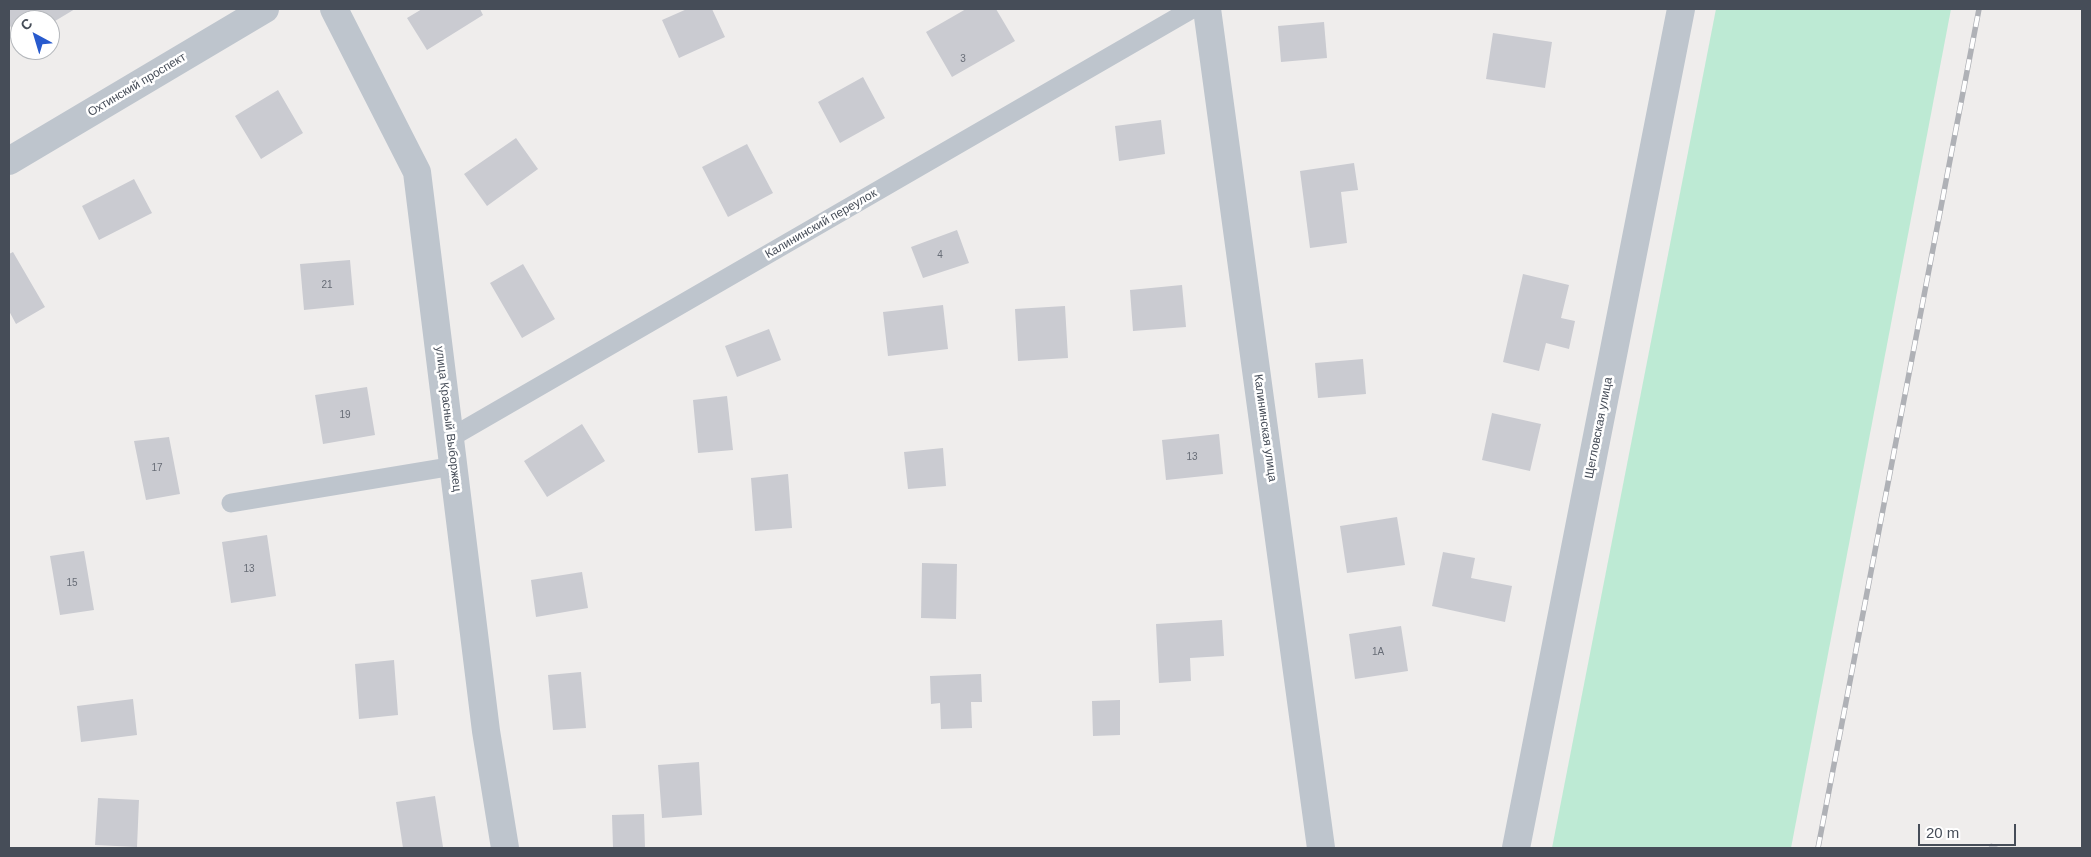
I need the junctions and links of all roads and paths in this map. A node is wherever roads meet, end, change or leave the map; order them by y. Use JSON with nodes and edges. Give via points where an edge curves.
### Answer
{"nodes":[{"id":1,"x":265,"y":9,"type":"edge"},
{"id":2,"x":334,"y":9,"type":"edge"},
{"id":3,"x":1192,"y":9,"type":"edge"},
{"id":4,"x":1207,"y":9,"type":"edge"},
{"id":5,"x":1681,"y":9,"type":"edge"},
{"id":6,"x":9,"y":161,"type":"edge"},
{"id":7,"x":450,"y":438,"type":"junction"},
{"id":8,"x":454,"y":466,"type":"junction"},
{"id":9,"x":231,"y":503,"type":"dead end"},
{"id":10,"x":505,"y":848,"type":"edge"},
{"id":11,"x":1321,"y":848,"type":"edge"},
{"id":12,"x":1516,"y":848,"type":"edge"}],
"edges":[{"from":1,"to":6,"type":"street","name":"Охтинский проспект"},
{"from":2,"to":7,"type":"street","name":"улица Красный Выборжец","via":[[417,172]]},
{"from":3,"to":7,"type":"lane","name":"Калининский переулок"},
{"from":4,"to":11,"type":"street","name":"Калининская улица"},
{"from":5,"to":12,"type":"street","name":"Щегловская улица"},
{"from":7,"to":8,"type":"street","name":"улица Красный Выборжец"},
{"from":8,"to":9,"type":"lane"},
{"from":8,"to":10,"type":"street","name":"улица Красный Выборжец","via":[[486,731]]}]}
